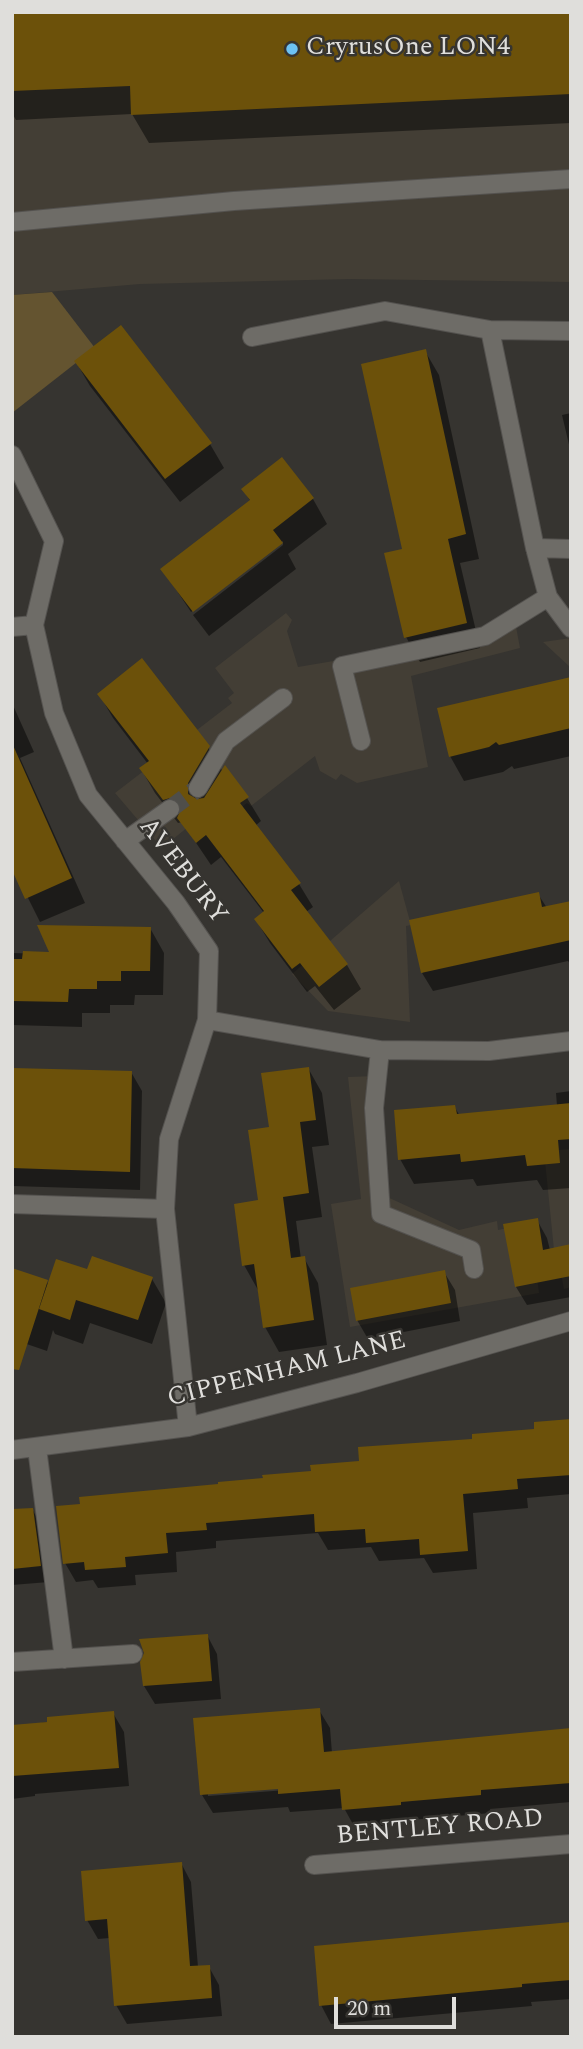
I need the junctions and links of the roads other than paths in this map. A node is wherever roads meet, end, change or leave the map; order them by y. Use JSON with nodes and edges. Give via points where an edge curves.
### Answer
{"nodes":[{"id":1,"x":571,"y":179,"type":"edge"},
{"id":2,"x":12,"y":222,"type":"edge"},
{"id":3,"x":490,"y":330,"type":"junction"},
{"id":4,"x":571,"y":331,"type":"edge"},
{"id":5,"x":252,"y":338,"type":"dead end"},
{"id":6,"x":12,"y":455,"type":"edge"},
{"id":7,"x":535,"y":548,"type":"junction"},
{"id":8,"x":571,"y":549,"type":"edge"},
{"id":9,"x":548,"y":597,"type":"junction"},
{"id":10,"x":34,"y":625,"type":"junction"},
{"id":11,"x":12,"y":627,"type":"edge"},
{"id":12,"x":571,"y":628,"type":"edge"},
{"id":13,"x":283,"y":698,"type":"dead end"},
{"id":14,"x":361,"y":741,"type":"dead end"},
{"id":15,"x":198,"y":788,"type":"tunnel mouth"},
{"id":16,"x":170,"y":809,"type":"tunnel mouth"},
{"id":17,"x":125,"y":841,"type":"junction"},
{"id":18,"x":207,"y":1020,"type":"junction"},
{"id":19,"x":571,"y":1041,"type":"edge"},
{"id":20,"x":380,"y":1050,"type":"junction"},
{"id":21,"x":12,"y":1204,"type":"edge"},
{"id":22,"x":165,"y":1209,"type":"junction"},
{"id":23,"x":474,"y":1269,"type":"dead end"},
{"id":24,"x":571,"y":1321,"type":"edge"},
{"id":25,"x":188,"y":1427,"type":"junction"},
{"id":26,"x":37,"y":1448,"type":"junction"},
{"id":27,"x":12,"y":1450,"type":"edge"},
{"id":28,"x":133,"y":1654,"type":"dead end"},
{"id":29,"x":64,"y":1659,"type":"junction"},
{"id":30,"x":12,"y":1662,"type":"edge"},
{"id":31,"x":571,"y":1844,"type":"edge"},
{"id":32,"x":314,"y":1865,"type":"dead end"}],
"edges":[{"from":1,"to":2,"type":"street","via":[[234,201]]},
{"from":3,"to":4,"type":"street"},
{"from":3,"to":5,"type":"street","via":[[385,311]]},
{"from":3,"to":7,"type":"street"},
{"from":6,"to":10,"type":"street","name":"AVEBURY","via":[[54,541]]},
{"from":7,"to":8,"type":"street"},
{"from":7,"to":9,"type":"street"},
{"from":9,"to":12,"type":"street"},
{"from":9,"to":14,"type":"street","via":[[485,636],[342,666]]},
{"from":10,"to":11,"type":"street"},
{"from":10,"to":17,"type":"street","name":"AVEBURY","via":[[54,713],[88,795]]},
{"from":13,"to":15,"type":"street","via":[[226,741]]},
{"from":16,"to":17,"type":"street"},
{"from":17,"to":18,"type":"street","name":"AVEBURY","via":[[209,951]]},
{"from":18,"to":20,"type":"street"},
{"from":18,"to":22,"type":"street","name":"AVEBURY","via":[[169,1139]]},
{"from":19,"to":20,"type":"street","via":[[489,1051]]},
{"from":20,"to":23,"type":"street","via":[[374,1108],[381,1214],[471,1250]]},
{"from":21,"to":22,"type":"street"},
{"from":22,"to":25,"type":"street","name":"AVEBURY"},
{"from":24,"to":25,"type":"street","name":"CIPPENHAM LANE"},
{"from":25,"to":26,"type":"street","name":"CIPPENHAM LANE"},
{"from":26,"to":27,"type":"street","name":"CIPPENHAM LANE"},
{"from":26,"to":29,"type":"street"},
{"from":28,"to":29,"type":"street"},
{"from":29,"to":30,"type":"street"},
{"from":31,"to":32,"type":"street","name":"BENTLEY ROAD"}]}
